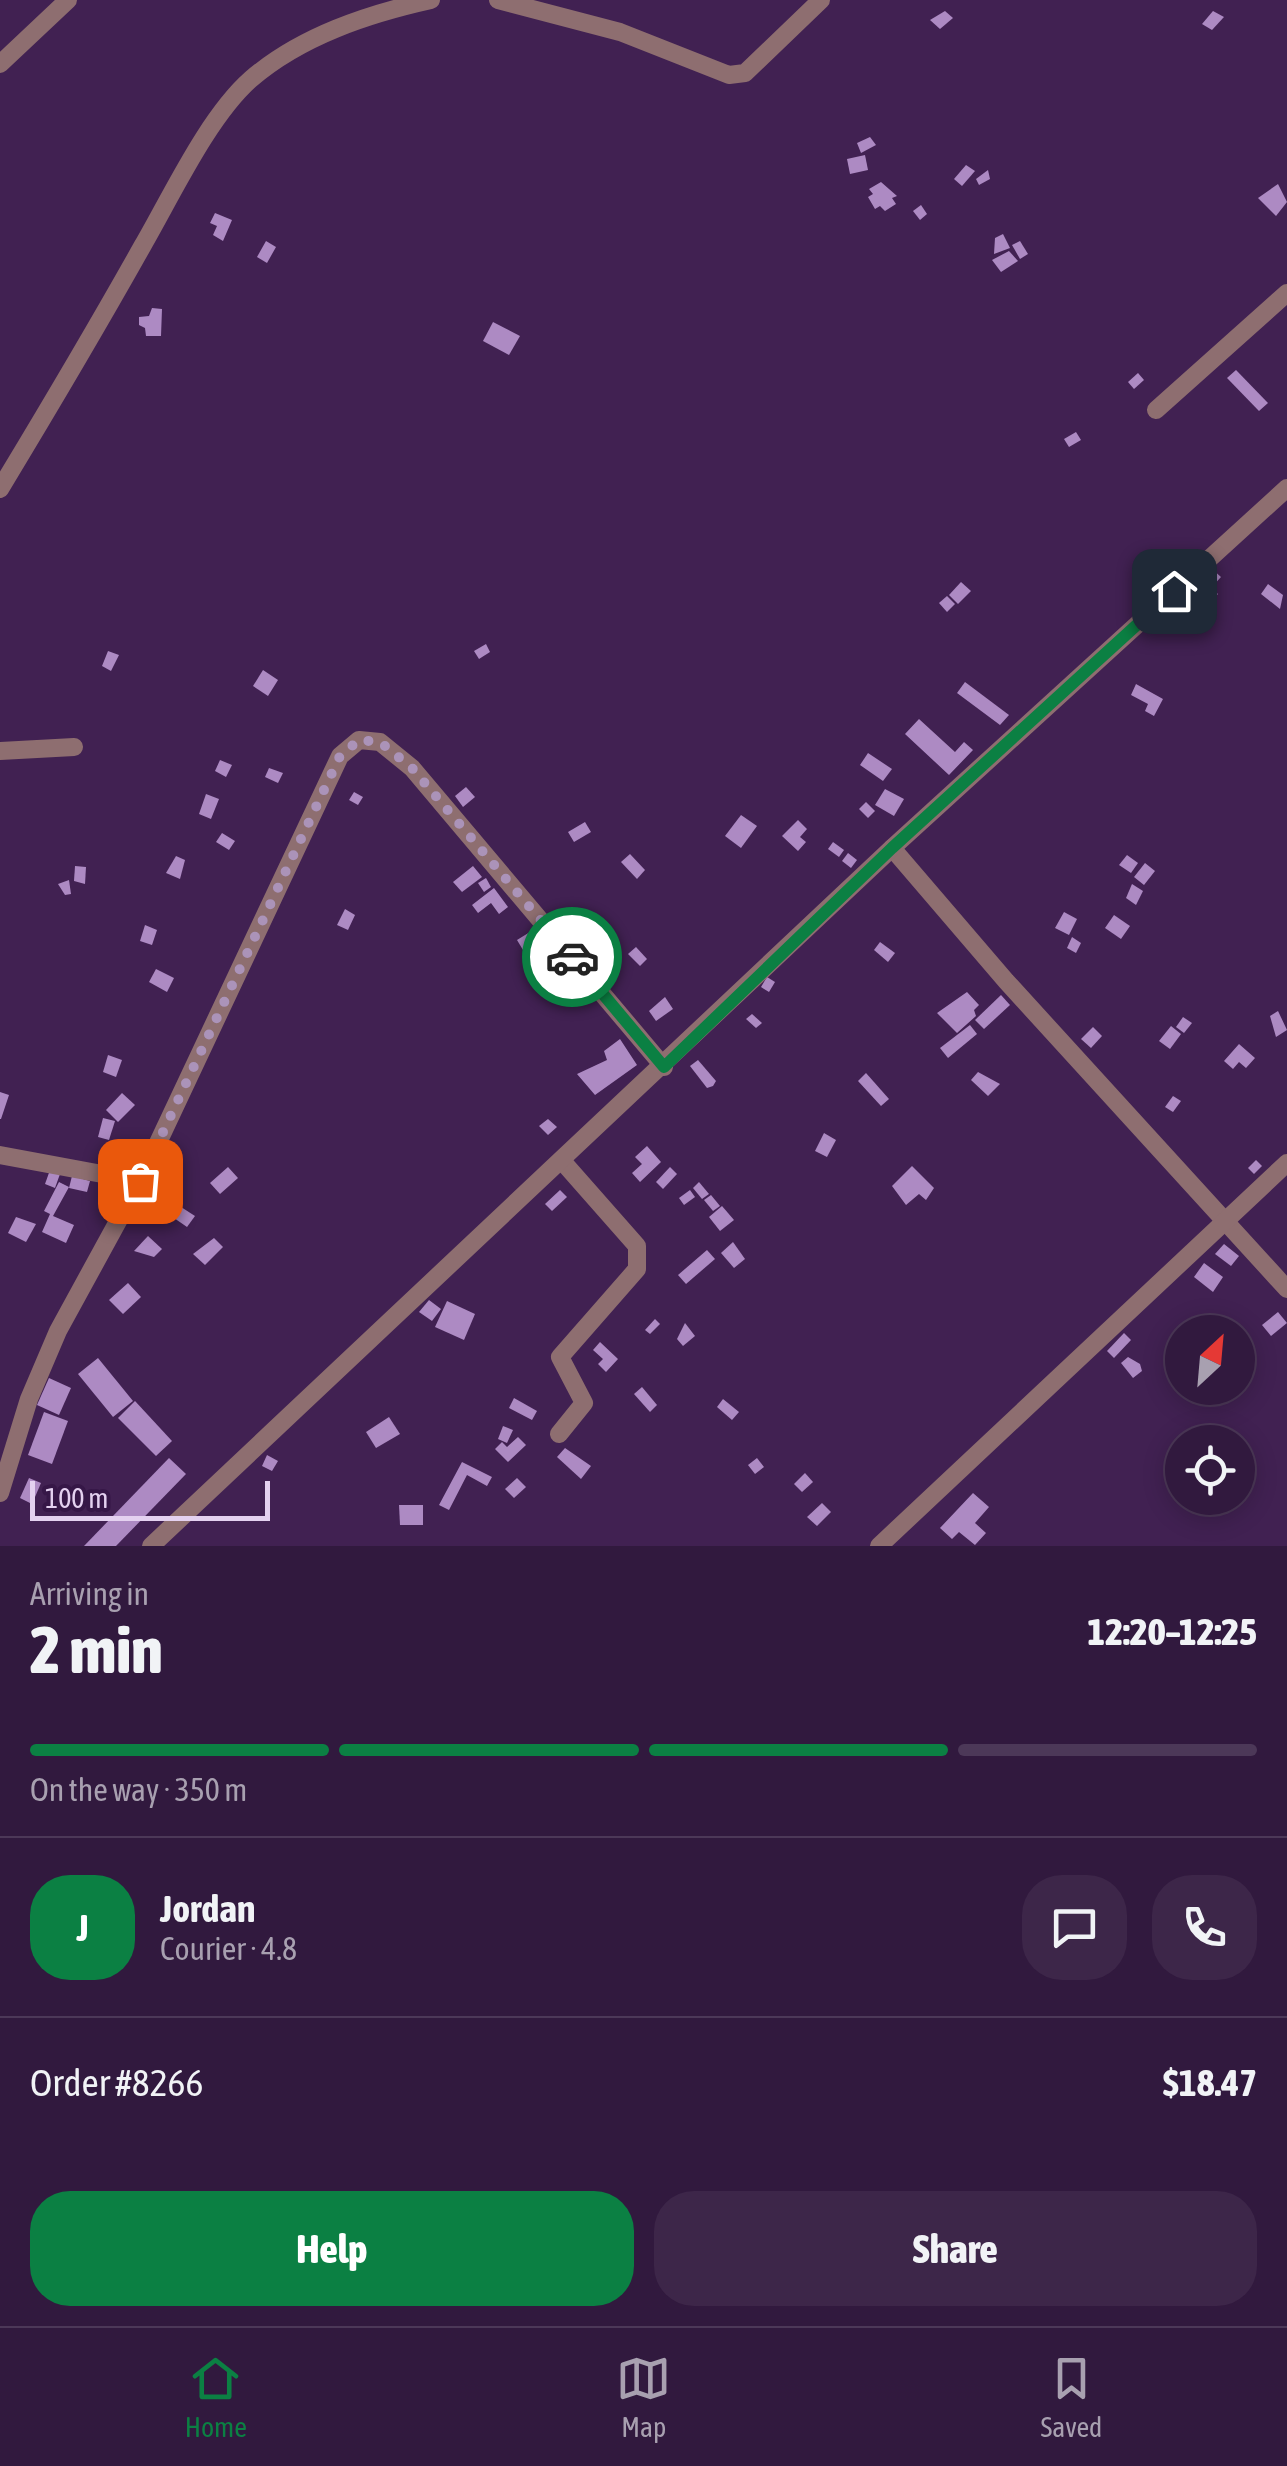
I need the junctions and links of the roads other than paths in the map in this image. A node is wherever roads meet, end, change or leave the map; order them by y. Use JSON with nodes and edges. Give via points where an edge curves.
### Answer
{"nodes":[{"id":1,"x":68,"y":0,"type":"edge"},
{"id":2,"x":431,"y":0,"type":"edge"},
{"id":3,"x":498,"y":0,"type":"edge"},
{"id":4,"x":821,"y":0,"type":"edge"},
{"id":5,"x":0,"y":64,"type":"edge"},
{"id":6,"x":1287,"y":293,"type":"edge"},
{"id":7,"x":1156,"y":410,"type":"dead end"},
{"id":8,"x":1287,"y":488,"type":"edge"},
{"id":9,"x":0,"y":489,"type":"edge"},
{"id":10,"x":74,"y":747,"type":"dead end"},
{"id":11,"x":0,"y":751,"type":"edge"},
{"id":12,"x":892,"y":848,"type":"junction"},
{"id":13,"x":664,"y":1067,"type":"junction"},
{"id":14,"x":0,"y":1156,"type":"edge"},
{"id":15,"x":562,"y":1162,"type":"junction"},
{"id":16,"x":1287,"y":1163,"type":"edge"},
{"id":17,"x":140,"y":1181,"type":"junction"},
{"id":18,"x":1224,"y":1222,"type":"junction"},
{"id":19,"x":1287,"y":1289,"type":"edge"},
{"id":20,"x":559,"y":1434,"type":"dead end"},
{"id":21,"x":0,"y":1493,"type":"edge"},
{"id":22,"x":151,"y":1546,"type":"edge"},
{"id":23,"x":879,"y":1546,"type":"edge"}],
"edges":[{"from":1,"to":5,"type":"street"},
{"from":2,"to":9,"type":"street","via":[[328,32],[240,92],[176,187]]},
{"from":3,"to":4,"type":"street","via":[[620,32],[729,75],[745,73]]},
{"from":6,"to":7,"type":"street"},
{"from":8,"to":12,"type":"street"},
{"from":10,"to":11,"type":"street"},
{"from":12,"to":13,"type":"street"},
{"from":12,"to":18,"type":"street"},
{"from":13,"to":15,"type":"street"},
{"from":13,"to":17,"type":"street","via":[[412,768],[380,742],[359,740],[340,756]]},
{"from":14,"to":17,"type":"street"},
{"from":15,"to":20,"type":"street","via":[[638,1246],[640,1258],[560,1357],[584,1403]]},
{"from":15,"to":22,"type":"street"},
{"from":16,"to":18,"type":"street"},
{"from":17,"to":21,"type":"street","via":[[58,1331]]},
{"from":18,"to":19,"type":"street"},
{"from":18,"to":23,"type":"street"}]}
